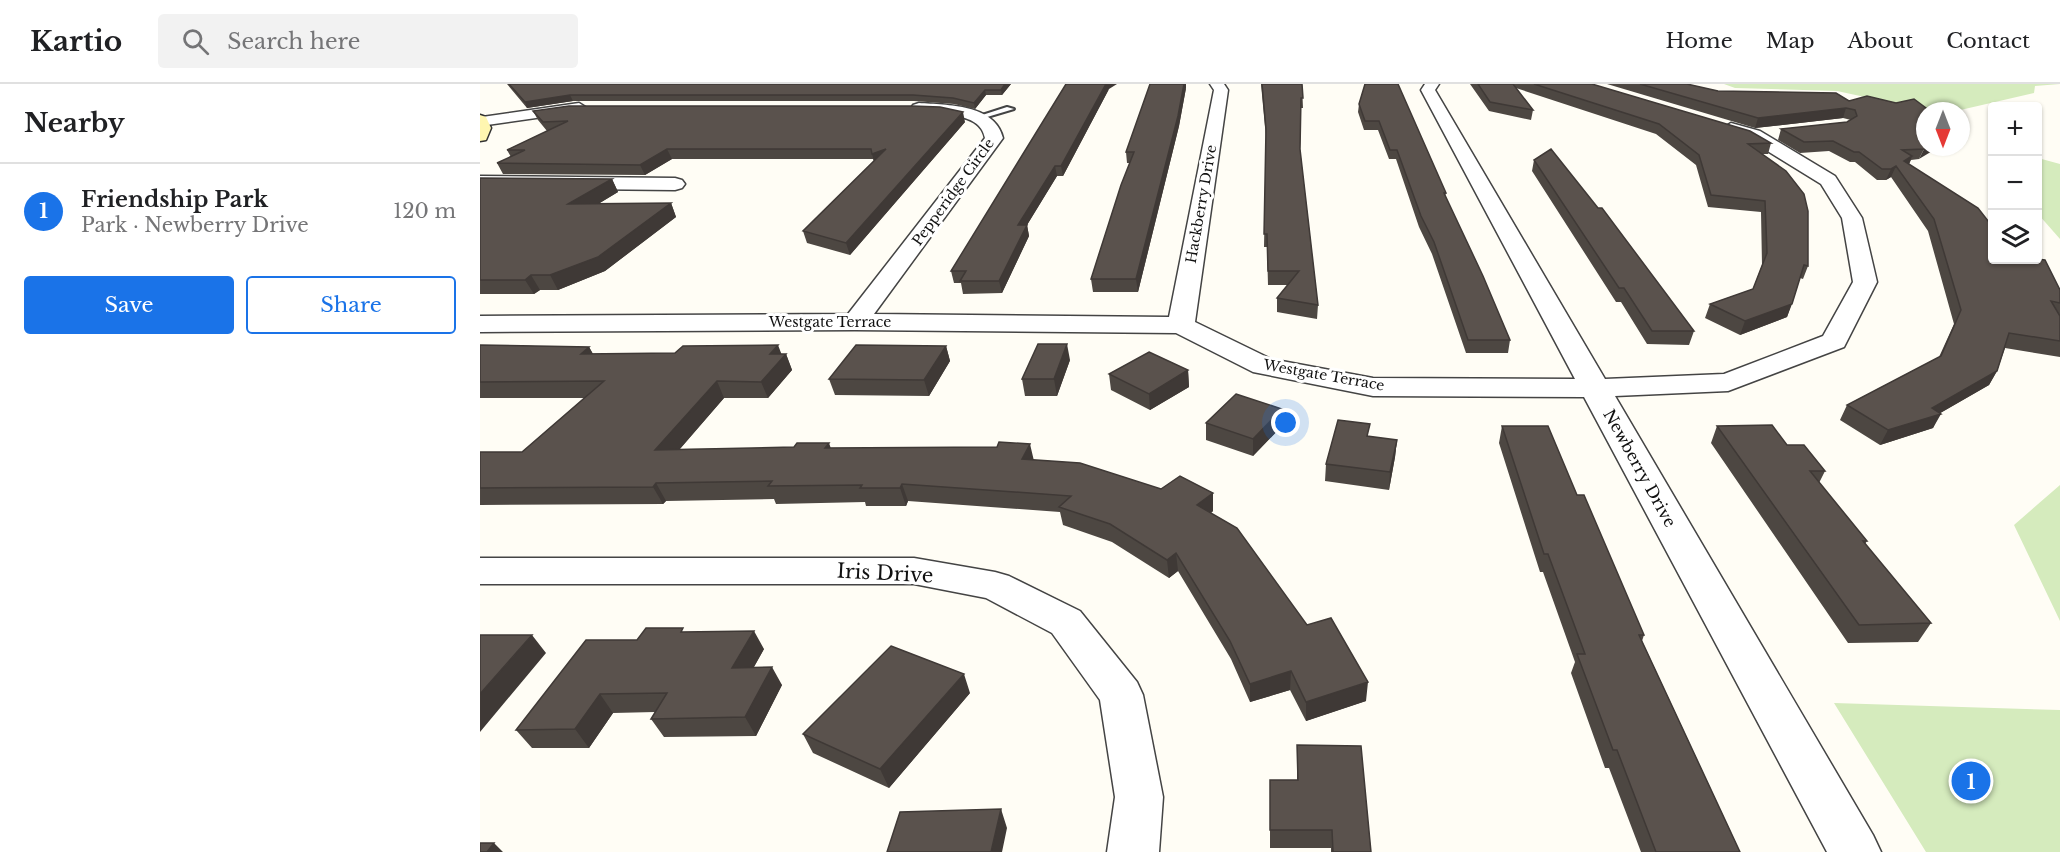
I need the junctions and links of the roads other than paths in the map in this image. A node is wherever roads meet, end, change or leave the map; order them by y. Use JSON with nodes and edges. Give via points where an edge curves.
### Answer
{"nodes":[{"id":1,"x":1217,"y":84,"type":"edge"},
{"id":2,"x":1432,"y":84,"type":"edge"},
{"id":3,"x":597,"y":108,"type":"edge"},
{"id":4,"x":902,"y":108,"type":"edge"},
{"id":5,"x":1010,"y":109,"type":"dead end"},
{"id":6,"x":977,"y":118,"type":"junction"},
{"id":7,"x":1708,"y":121,"type":"edge"},
{"id":8,"x":481,"y":126,"type":"edge"},
{"id":9,"x":480,"y":182,"type":"edge"},
{"id":10,"x":675,"y":184,"type":"dead end"},
{"id":11,"x":855,"y":322,"type":"junction"},
{"id":12,"x":480,"y":324,"type":"edge"},
{"id":13,"x":1180,"y":325,"type":"junction"},
{"id":14,"x":1595,"y":388,"type":"junction"},
{"id":15,"x":480,"y":571,"type":"edge"},
{"id":16,"x":1132,"y":852,"type":"edge"},
{"id":17,"x":1855,"y":852,"type":"edge"}],
"edges":[{"from":1,"to":13,"type":"street","name":"Hackberry Drive","via":[[1221,90]]},
{"from":2,"to":14,"type":"street","name":"Newberry Drive","via":[[1428,90]]},
{"from":3,"to":8,"type":"street","via":[[573,108]]},
{"from":4,"to":6,"type":"street","name":"Pepperidge Circle","via":[[946,110]]},
{"from":5,"to":6,"type":"lane"},
{"from":6,"to":11,"type":"street","name":"Pepperidge Circle","via":[[992,128],[993,142]]},
{"from":7,"to":14,"type":"street","name":"Westgate Terrace","via":[[1765,133],[1828,180],[1852,218],[1865,282],[1834,341],[1728,382]]},
{"from":9,"to":10,"type":"street"},
{"from":11,"to":12,"type":"street","name":"Westgate Terrace"},
{"from":11,"to":13,"type":"street","name":"Westgate Terrace"},
{"from":13,"to":14,"type":"street","name":"Westgate Terrace","via":[[1263,366],[1373,387]]},
{"from":14,"to":17,"type":"street","name":"Newberry Drive"},
{"from":15,"to":16,"type":"street","name":"Iris Drive","via":[[914,571],[995,585],[1066,622],[1121,695],[1139,797]]}]}
